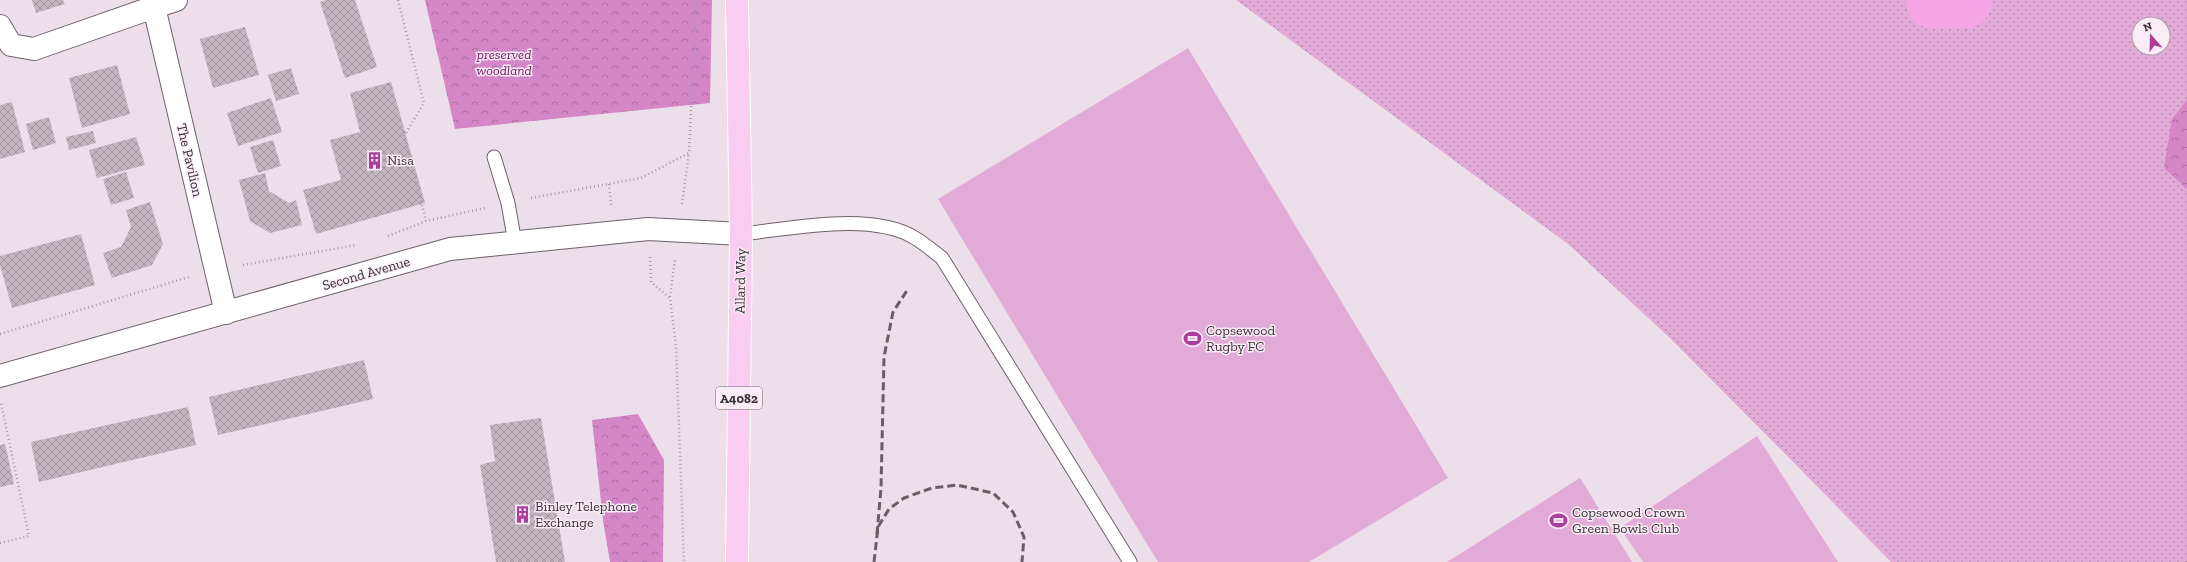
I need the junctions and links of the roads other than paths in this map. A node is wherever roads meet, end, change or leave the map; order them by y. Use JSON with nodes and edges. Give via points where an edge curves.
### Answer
{"nodes":[{"id":1,"x":176,"y":0,"type":"edge"},
{"id":2,"x":737,"y":0,"type":"edge"},
{"id":3,"x":154,"y":7,"type":"junction"},
{"id":4,"x":0,"y":26,"type":"edge"},
{"id":5,"x":494,"y":157,"type":"dead end"},
{"id":6,"x":741,"y":234,"type":"junction"},
{"id":7,"x":515,"y":243,"type":"junction"},
{"id":8,"x":226,"y":312,"type":"junction"},
{"id":9,"x":0,"y":376,"type":"edge"},
{"id":10,"x":737,"y":562,"type":"edge"},
{"id":11,"x":1130,"y":562,"type":"edge"}],
"edges":[{"from":1,"to":3,"type":"street"},
{"from":2,"to":6,"type":"main road","name":"Allard Way","number":"A4082"},
{"from":3,"to":4,"type":"street","via":[[34,49],[11,45]]},
{"from":3,"to":8,"type":"street","name":"The Pavilion"},
{"from":5,"to":7,"type":"lane","via":[[508,203]]},
{"from":6,"to":7,"type":"street","name":"Second Avenue","via":[[648,229]]},
{"from":6,"to":10,"type":"main road","name":"Allard Way","number":"A4082"},
{"from":6,"to":11,"type":"lane","via":[[841,223],[882,226],[915,238],[942,258]]},
{"from":7,"to":8,"type":"street","name":"Second Avenue","via":[[450,249]]},
{"from":8,"to":9,"type":"street","name":"Second Avenue"}]}
